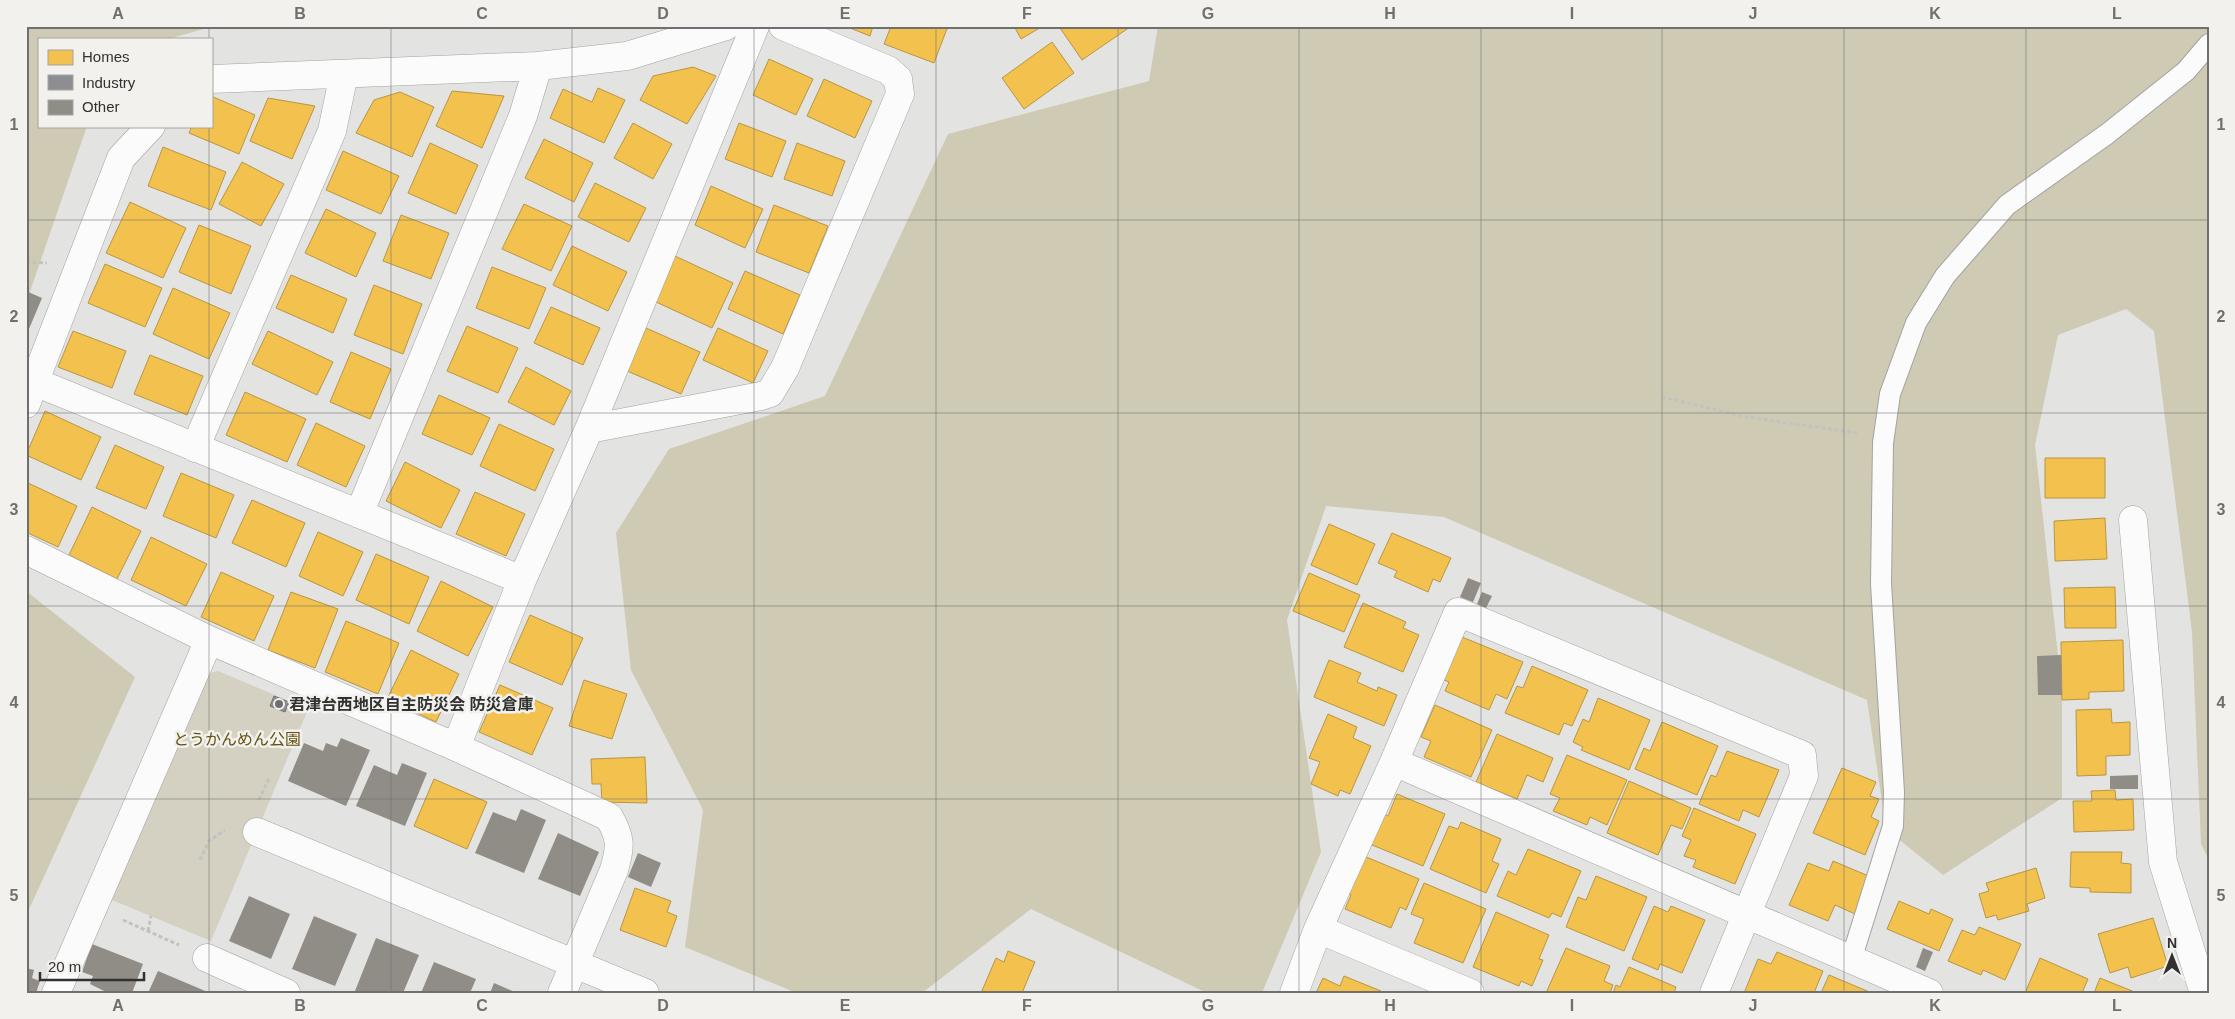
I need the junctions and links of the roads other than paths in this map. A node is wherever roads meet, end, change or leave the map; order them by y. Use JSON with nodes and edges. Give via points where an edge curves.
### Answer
{"nodes":[{"id":1,"x":726,"y":26,"type":"edge"},
{"id":2,"x":755,"y":26,"type":"edge"},
{"id":3,"x":783,"y":26,"type":"edge"},
{"id":4,"x":2209,"y":44,"type":"edge"},
{"id":5,"x":538,"y":66,"type":"junction"},
{"id":6,"x":344,"y":74,"type":"junction"},
{"id":7,"x":212,"y":79,"type":"edge"},
{"id":8,"x":149,"y":128,"type":"edge"},
{"id":9,"x":31,"y":393,"type":"edge"},
{"id":10,"x":588,"y":428,"type":"junction"},
{"id":11,"x":195,"y":448,"type":"junction"},
{"id":12,"x":359,"y":514,"type":"junction"},
{"id":13,"x":2133,"y":520,"type":"dead end"},
{"id":14,"x":26,"y":550,"type":"edge"},
{"id":15,"x":522,"y":580,"type":"junction"},
{"id":16,"x":210,"y":640,"type":"junction"},
{"id":17,"x":456,"y":747,"type":"junction"},
{"id":18,"x":1394,"y":762,"type":"junction"},
{"id":19,"x":257,"y":832,"type":"dead end"},
{"id":20,"x":1747,"y":915,"type":"junction"},
{"id":21,"x":1318,"y":929,"type":"junction"},
{"id":22,"x":207,"y":958,"type":"road end"},
{"id":23,"x":1851,"y":960,"type":"junction"},
{"id":24,"x":574,"y":963,"type":"junction"},
{"id":25,"x":252,"y":986,"type":"edge"},
{"id":26,"x":1923,"y":992,"type":"edge"},
{"id":27,"x":56,"y":993,"type":"edge"},
{"id":28,"x":286,"y":993,"type":"edge"},
{"id":29,"x":562,"y":993,"type":"edge"},
{"id":30,"x":645,"y":993,"type":"edge"},
{"id":31,"x":1294,"y":993,"type":"edge"},
{"id":32,"x":1470,"y":993,"type":"edge"},
{"id":33,"x":1714,"y":993,"type":"edge"},
{"id":34,"x":2204,"y":993,"type":"edge"}],
"edges":[{"from":1,"to":5,"type":"street","via":[[626,56]]},
{"from":2,"to":10,"type":"street"},
{"from":3,"to":10,"type":"street","via":[[888,70],[898,79],[900,94],[785,368],[770,393],[761,396]]},
{"from":4,"to":23,"type":"lane","via":[[2186,71],[2007,205],[1945,276],[1916,323],[1890,394],[1883,444],[1881,584],[1894,792],[1893,826]]},
{"from":5,"to":6,"type":"street"},
{"from":5,"to":12,"type":"street","via":[[523,116]]},
{"from":6,"to":7,"type":"street"},
{"from":6,"to":11,"type":"street","via":[[332,131]]},
{"from":8,"to":9,"type":"street","via":[[121,158]]},
{"from":9,"to":11,"type":"street"},
{"from":10,"to":15,"type":"street"},
{"from":11,"to":12,"type":"street"},
{"from":12,"to":15,"type":"street"},
{"from":13,"to":34,"type":"street","via":[[2163,862]]},
{"from":14,"to":16,"type":"street"},
{"from":15,"to":17,"type":"street"},
{"from":16,"to":17,"type":"street"},
{"from":16,"to":27,"type":"street"},
{"from":17,"to":24,"type":"street","via":[[609,817],[618,833],[620,850],[614,870]]},
{"from":18,"to":20,"type":"street"},
{"from":18,"to":20,"type":"street","via":[[1458,612],[1802,755],[1804,776]]},
{"from":18,"to":21,"type":"street"},
{"from":19,"to":24,"type":"street"},
{"from":20,"to":23,"type":"street"},
{"from":20,"to":33,"type":"street"},
{"from":21,"to":31,"type":"street"},
{"from":21,"to":32,"type":"street"},
{"from":22,"to":25,"type":"street"},
{"from":23,"to":26,"type":"street"},
{"from":24,"to":29,"type":"street"},
{"from":24,"to":30,"type":"street"},
{"from":25,"to":28,"type":"street"}]}
